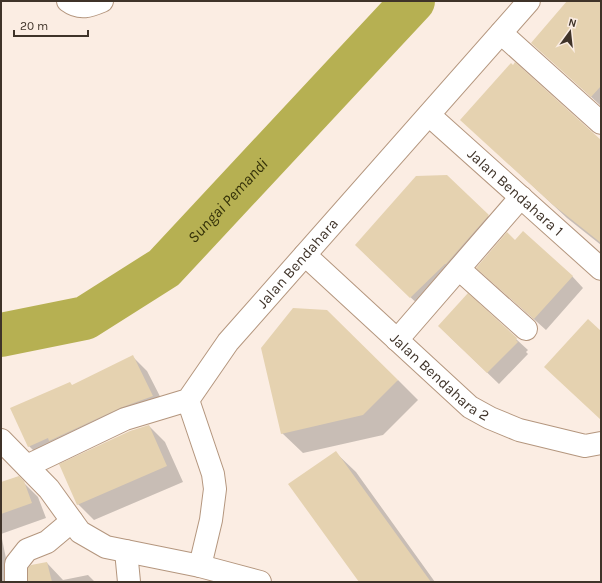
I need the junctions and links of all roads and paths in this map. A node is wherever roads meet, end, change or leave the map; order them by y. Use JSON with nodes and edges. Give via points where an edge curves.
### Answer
{"nodes":[{"id":1,"x":68,"y":1,"type":"edge"},
{"id":2,"x":102,"y":1,"type":"edge"},
{"id":3,"x":529,"y":1,"type":"edge"},
{"id":4,"x":501,"y":33,"type":"junction"},
{"id":5,"x":429,"y":115,"type":"junction"},
{"id":6,"x":600,"y":120,"type":"edge"},
{"id":7,"x":521,"y":197,"type":"junction"},
{"id":8,"x":305,"y":255,"type":"junction"},
{"id":9,"x":459,"y":269,"type":"junction"},
{"id":10,"x":601,"y":269,"type":"edge"},
{"id":11,"x":526,"y":329,"type":"dead end"},
{"id":12,"x":398,"y":340,"type":"junction"},
{"id":13,"x":188,"y":400,"type":"junction"},
{"id":14,"x":1,"y":440,"type":"edge"},
{"id":15,"x":601,"y":443,"type":"edge"},
{"id":16,"x":27,"y":466,"type":"junction"},
{"id":17,"x":72,"y":520,"type":"junction"},
{"id":18,"x":126,"y":551,"type":"junction"},
{"id":19,"x":200,"y":566,"type":"junction"},
{"id":20,"x":16,"y":582,"type":"edge"},
{"id":21,"x":129,"y":582,"type":"edge"},
{"id":22,"x":260,"y":582,"type":"edge"}],
"edges":[{"from":1,"to":2,"type":"street","via":[[84,7]]},
{"from":3,"to":4,"type":"street","name":"Jalan Bendahara"},
{"from":4,"to":5,"type":"street","name":"Jalan Bendahara"},
{"from":4,"to":6,"type":"street"},
{"from":5,"to":7,"type":"street","name":"Jalan Bendahara 1"},
{"from":5,"to":8,"type":"street","name":"Jalan Bendahara"},
{"from":7,"to":9,"type":"street"},
{"from":7,"to":10,"type":"street","name":"Jalan Bendahara 1"},
{"from":8,"to":12,"type":"street","name":"Jalan Bendahara 2"},
{"from":8,"to":13,"type":"street","name":"Jalan Bendahara","via":[[228,342]]},
{"from":9,"to":11,"type":"street"},
{"from":9,"to":12,"type":"street"},
{"from":12,"to":15,"type":"street","name":"Jalan Bendahara 2","via":[[470,407],[490,418],[519,430],[585,446]]},
{"from":13,"to":16,"type":"street","via":[[125,419]]},
{"from":13,"to":19,"type":"street","via":[[213,474],[215,489],[211,520]]},
{"from":14,"to":16,"type":"street"},
{"from":16,"to":17,"type":"street","via":[[49,489]]},
{"from":17,"to":18,"type":"street","via":[[80,532],[106,547]]},
{"from":17,"to":20,"type":"street","via":[[47,542],[27,550],[16,564]]},
{"from":18,"to":19,"type":"street"},
{"from":18,"to":21,"type":"street"},
{"from":19,"to":22,"type":"street"}]}
